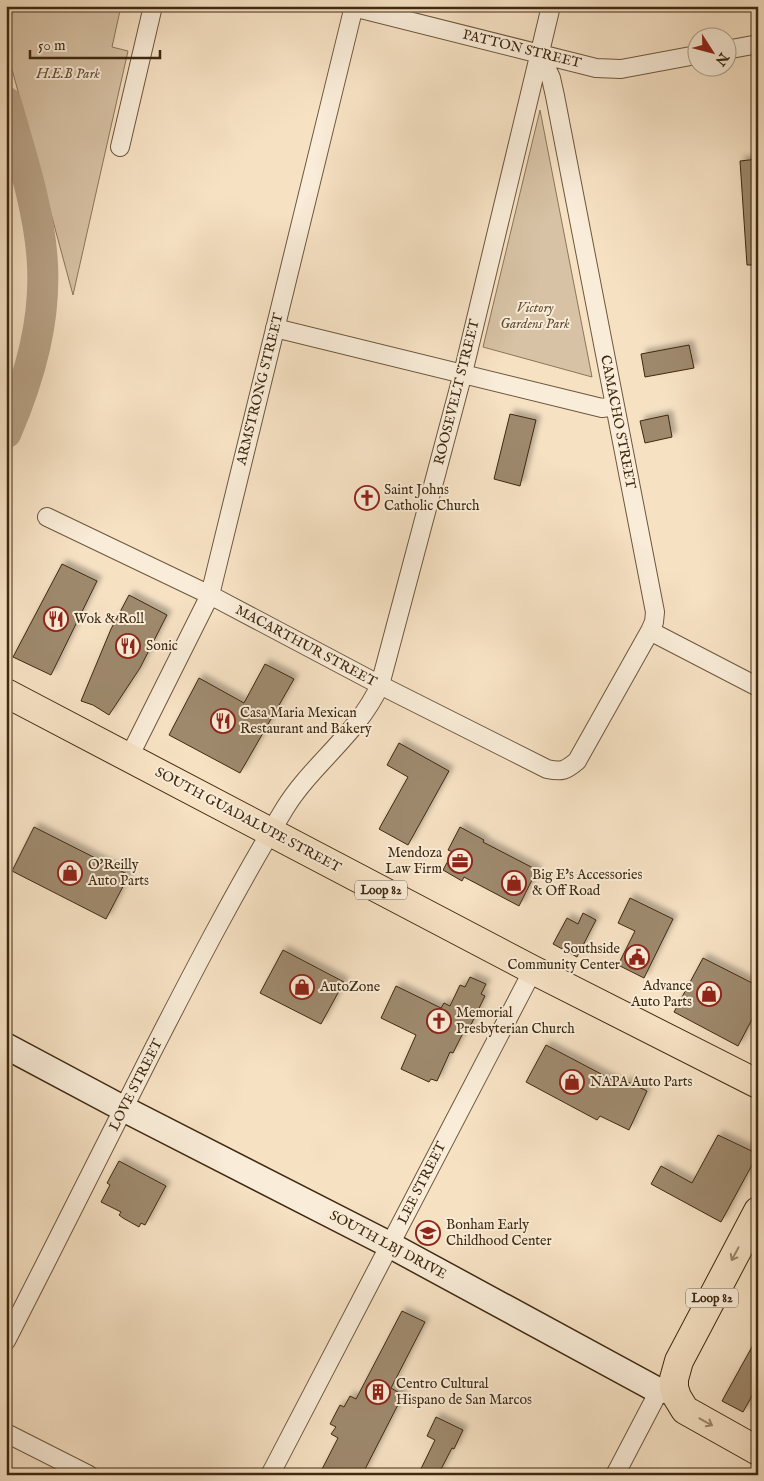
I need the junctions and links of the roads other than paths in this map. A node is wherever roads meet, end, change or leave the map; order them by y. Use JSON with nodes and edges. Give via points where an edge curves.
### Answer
{"nodes":[{"id":1,"x":153,"y":6,"type":"edge"},
{"id":2,"x":551,"y":6,"type":"edge"},
{"id":3,"x":353,"y":7,"type":"edge"},
{"id":4,"x":758,"y":44,"type":"edge"},
{"id":5,"x":736,"y":48,"type":"edge"},
{"id":6,"x":540,"y":54,"type":"junction"},
{"id":7,"x":686,"y":57,"type":"edge"},
{"id":8,"x":120,"y":147,"type":"dead end"},
{"id":9,"x":275,"y":328,"type":"junction"},
{"id":10,"x":463,"y":373,"type":"junction"},
{"id":11,"x":615,"y":406,"type":"junction"},
{"id":12,"x":47,"y":517,"type":"dead end"},
{"id":13,"x":210,"y":595,"type":"junction"},
{"id":14,"x":650,"y":631,"type":"junction"},
{"id":15,"x":380,"y":685,"type":"junction"},
{"id":16,"x":758,"y":687,"type":"edge"},
{"id":17,"x":6,"y":693,"type":"edge"},
{"id":18,"x":129,"y":757,"type":"junction"},
{"id":19,"x":566,"y":770,"type":"joint"},
{"id":20,"x":272,"y":832,"type":"junction"},
{"id":21,"x":533,"y":970,"type":"junction"},
{"id":22,"x":6,"y":1046,"type":"edge"},
{"id":23,"x":758,"y":1084,"type":"edge"},
{"id":24,"x":124,"y":1109,"type":"junction"},
{"id":25,"x":758,"y":1211,"type":"edge"},
{"id":26,"x":390,"y":1246,"type":"junction"},
{"id":27,"x":6,"y":1341,"type":"edge"},
{"id":28,"x":667,"y":1390,"type":"junction"},
{"id":29,"x":8,"y":1439,"type":"edge"},
{"id":30,"x":758,"y":1451,"type":"edge"},
{"id":31,"x":89,"y":1475,"type":"edge"},
{"id":32,"x":270,"y":1475,"type":"edge"},
{"id":33,"x":615,"y":1475,"type":"edge"}],
"edges":[{"from":1,"to":8,"type":"street"},
{"from":2,"to":6,"type":"street","name":"ROOSEVELT STREET"},
{"from":3,"to":6,"type":"street","name":"PATTON STREET"},
{"from":3,"to":9,"type":"street","name":"ARMSTRONG STREET"},
{"from":4,"to":5,"type":"street"},
{"from":6,"to":7,"type":"street","name":"PATTON STREET","via":[[596,68],[621,69]]},
{"from":6,"to":10,"type":"street","name":"ROOSEVELT STREET"},
{"from":6,"to":11,"type":"street","name":"CAMACHO STREET","via":[[552,78]]},
{"from":9,"to":10,"type":"street"},
{"from":9,"to":13,"type":"street","name":"ARMSTRONG STREET"},
{"from":10,"to":11,"type":"street","via":[[602,408]]},
{"from":10,"to":15,"type":"street","name":"ROOSEVELT STREET"},
{"from":11,"to":14,"type":"street","name":"CAMACHO STREET","via":[[655,612]]},
{"from":12,"to":13,"type":"street","name":"MACARTHUR STREET"},
{"from":13,"to":15,"type":"street","name":"MACARTHUR STREET"},
{"from":13,"to":18,"type":"street","name":"ARMSTRONG STREET"},
{"from":14,"to":16,"type":"street"},
{"from":14,"to":19,"type":"street","name":"CAMACHO STREET","via":[[585,749]]},
{"from":15,"to":19,"type":"street","name":"MACARTHUR STREET","via":[[547,769]]},
{"from":15,"to":20,"type":"street","name":"ROOSEVELT STREET","via":[[358,723],[306,778]]},
{"from":17,"to":18,"type":"main road","name":"SOUTH GUADALUPE STREET","number":"Loop 82"},
{"from":18,"to":20,"type":"main road","name":"SOUTH GUADALUPE STREET","number":"Loop 82"},
{"from":20,"to":21,"type":"main road","name":"SOUTH GUADALUPE STREET","number":"Loop 82"},
{"from":20,"to":24,"type":"street","name":"LOVE STREET","via":[[196,968]]},
{"from":21,"to":23,"type":"main road","name":"SOUTH GUADALUPE STREET","number":"Loop 82"},
{"from":21,"to":26,"type":"street","name":"LEE STREET"},
{"from":22,"to":24,"type":"street","name":"SOUTH LBJ DRIVE"},
{"from":24,"to":26,"type":"street","name":"SOUTH LBJ DRIVE"},
{"from":24,"to":27,"type":"street","name":"LOVE STREET"},
{"from":25,"to":28,"type":"main road","number":"Loop 82","one_way":true},
{"from":26,"to":28,"type":"street","name":"SOUTH LBJ DRIVE"},
{"from":26,"to":32,"type":"street","name":"LEE STREET"},
{"from":28,"to":30,"type":"main road","one_way":true,"via":[[677,1397],[685,1410]]},
{"from":28,"to":33,"type":"street"},
{"from":29,"to":31,"type":"street"}]}
